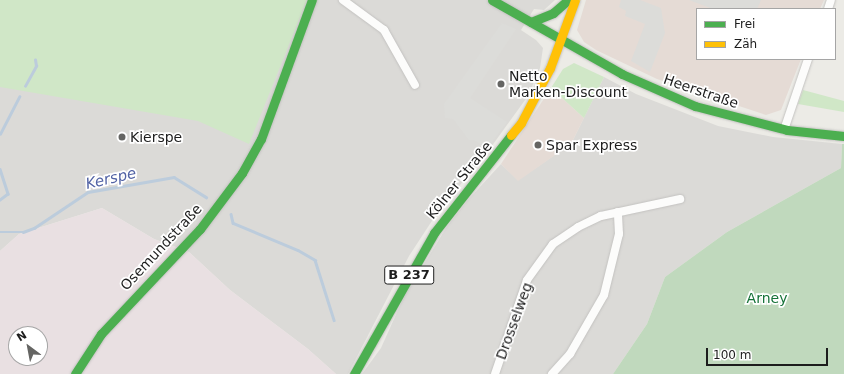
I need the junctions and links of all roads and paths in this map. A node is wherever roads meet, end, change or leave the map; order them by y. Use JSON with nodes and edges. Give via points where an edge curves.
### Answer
{"nodes":[{"id":1,"x":312,"y":0,"type":"edge"},
{"id":2,"x":343,"y":0,"type":"edge"},
{"id":3,"x":492,"y":0,"type":"edge"},
{"id":4,"x":568,"y":0,"type":"edge"},
{"id":5,"x":576,"y":0,"type":"edge"},
{"id":6,"x":532,"y":22,"type":"junction"},
{"id":7,"x":560,"y":40,"type":"junction"},
{"id":8,"x":808,"y":60,"type":"edge"},
{"id":9,"x":415,"y":85,"type":"dead end"},
{"id":10,"x":784,"y":130,"type":"junction"},
{"id":11,"x":844,"y":136,"type":"edge"},
{"id":12,"x":680,"y":199,"type":"dead end"},
{"id":13,"x":618,"y":212,"type":"junction"},
{"id":14,"x":75,"y":374,"type":"edge"},
{"id":15,"x":354,"y":374,"type":"edge"},
{"id":16,"x":495,"y":374,"type":"edge"},
{"id":17,"x":552,"y":374,"type":"edge"}],
"edges":[{"from":1,"to":14,"type":"main road","name":"Osemundstraße","via":[[261,139],[242,173],[200,229],[101,334]]},
{"from":2,"to":9,"type":"street","via":[[384,30]]},
{"from":3,"to":6,"type":"main road","name":"Heerstraße"},
{"from":4,"to":6,"type":"main road","via":[[553,13]]},
{"from":5,"to":7,"type":"main road","name":"Kölner Straße","number":"B 237"},
{"from":6,"to":7,"type":"main road","name":"Heerstraße"},
{"from":7,"to":10,"type":"main road","name":"Heerstraße","via":[[662,93],[731,118]]},
{"from":7,"to":15,"type":"main road","name":"Kölner Straße","number":"B 237","via":[[535,99],[521,123],[434,233]]},
{"from":8,"to":10,"type":"street"},
{"from":10,"to":11,"type":"main road","name":"Heerstraße"},
{"from":12,"to":13,"type":"street","name":"Drosselweg"},
{"from":13,"to":16,"type":"street","name":"Drosselweg","via":[[578,227],[554,244],[527,280]]},
{"from":13,"to":17,"type":"street","via":[[618,234],[604,295],[570,354]]}]}
